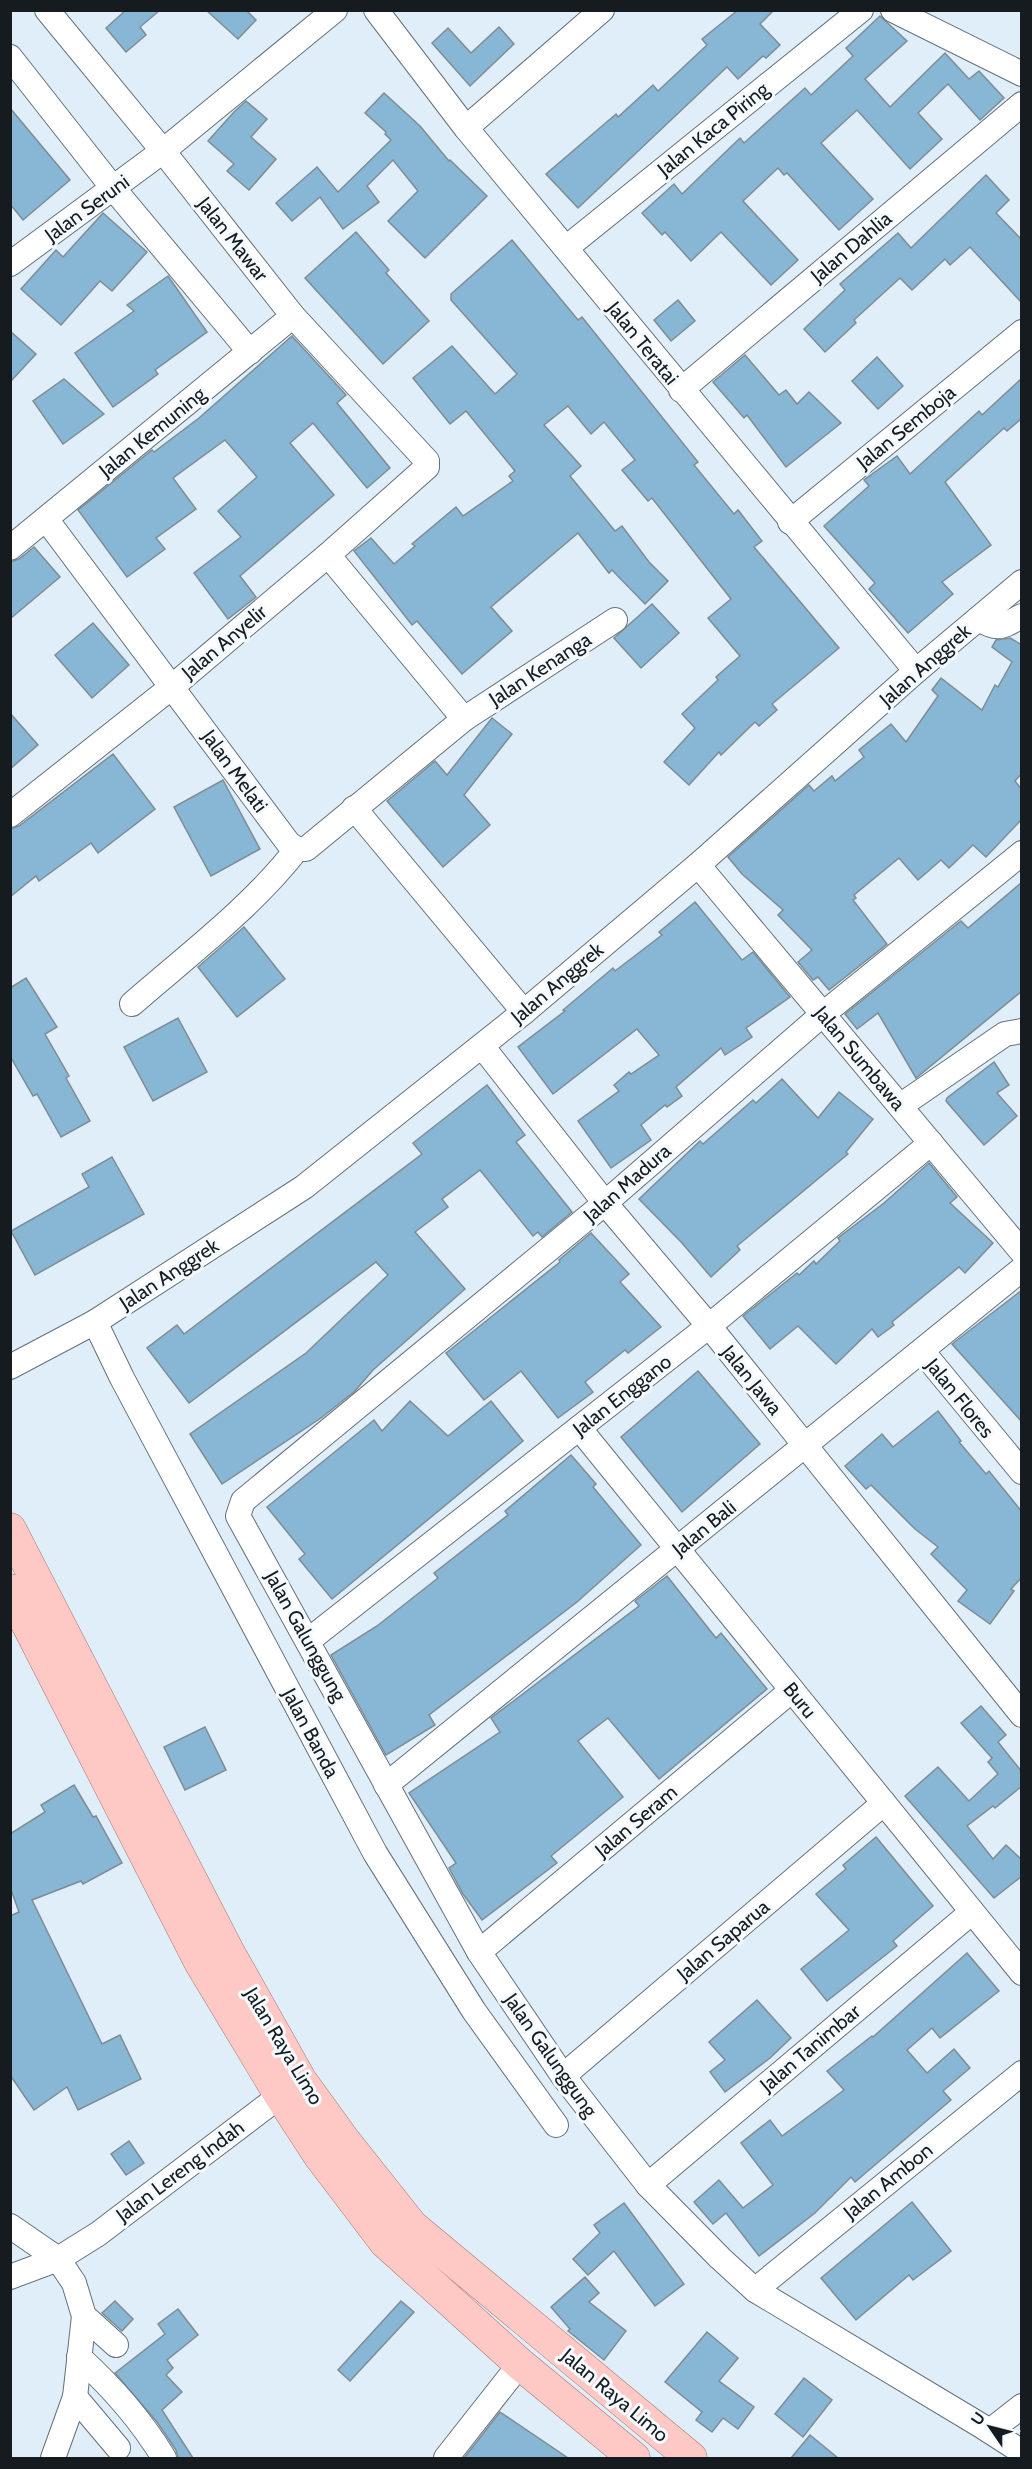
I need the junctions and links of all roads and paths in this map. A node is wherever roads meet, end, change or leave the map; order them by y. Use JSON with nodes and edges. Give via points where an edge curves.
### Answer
{"nodes":[{"id":1,"x":335,"y":10,"type":"edge"},
{"id":2,"x":376,"y":10,"type":"edge"},
{"id":3,"x":602,"y":10,"type":"edge"},
{"id":4,"x":861,"y":10,"type":"edge"},
{"id":5,"x":893,"y":10,"type":"edge"},
{"id":6,"x":51,"y":12,"type":"edge"},
{"id":7,"x":10,"y":57,"type":"edge"},
{"id":8,"x":1022,"y":74,"type":"edge"},
{"id":9,"x":1022,"y":104,"type":"edge"},
{"id":10,"x":466,"y":129,"type":"junction"},
{"id":11,"x":163,"y":151,"type":"junction"},
{"id":12,"x":113,"y":188,"type":"junction"},
{"id":13,"x":566,"y":248,"type":"junction"},
{"id":14,"x":10,"y":264,"type":"edge"},
{"id":15,"x":293,"y":316,"type":"junction"},
{"id":16,"x":1022,"y":332,"type":"edge"},
{"id":17,"x":250,"y":352,"type":"junction"},
{"id":18,"x":681,"y":390,"type":"junction"},
{"id":19,"x":427,"y":461,"type":"joint"},
{"id":20,"x":46,"y":519,"type":"junction"},
{"id":21,"x":790,"y":522,"type":"junction"},
{"id":22,"x":10,"y":548,"type":"edge"},
{"id":23,"x":328,"y":555,"type":"junction"},
{"id":24,"x":1022,"y":582,"type":"edge"},
{"id":25,"x":1022,"y":616,"type":"edge"},
{"id":26,"x":978,"y":619,"type":"junction"},
{"id":27,"x":615,"y":620,"type":"dead end"},
{"id":28,"x":916,"y":672,"type":"junction"},
{"id":29,"x":172,"y":686,"type":"junction"},
{"id":30,"x":464,"y":719,"type":"junction"},
{"id":31,"x":354,"y":808,"type":"junction"},
{"id":32,"x":10,"y":815,"type":"edge"},
{"id":33,"x":297,"y":849,"type":"junction"},
{"id":34,"x":1022,"y":853,"type":"edge"},
{"id":35,"x":698,"y":865,"type":"junction"},
{"id":36,"x":132,"y":1004,"type":"dead end"},
{"id":37,"x":524,"y":1012,"type":"junction"},
{"id":38,"x":823,"y":1014,"type":"junction"},
{"id":39,"x":1022,"y":1031,"type":"edge"},
{"id":40,"x":482,"y":1046,"type":"junction"},
{"id":41,"x":900,"y":1106,"type":"junction"},
{"id":42,"x":931,"y":1143,"type":"junction"},
{"id":43,"x":605,"y":1203,"type":"junction"},
{"id":44,"x":1022,"y":1252,"type":"edge"},
{"id":45,"x":1022,"y":1269,"type":"edge"},
{"id":46,"x":95,"y":1322,"type":"junction"},
{"id":47,"x":709,"y":1326,"type":"junction"},
{"id":48,"x":59,"y":1340,"type":"junction"},
{"id":49,"x":922,"y":1351,"type":"junction"},
{"id":50,"x":10,"y":1352,"type":"edge"},
{"id":51,"x":10,"y":1367,"type":"edge"},
{"id":52,"x":579,"y":1428,"type":"junction"},
{"id":53,"x":805,"y":1445,"type":"junction"},
{"id":54,"x":1022,"y":1472,"type":"edge"},
{"id":55,"x":238,"y":1516,"type":"joint"},
{"id":56,"x":10,"y":1529,"type":"edge"},
{"id":57,"x":678,"y":1549,"type":"junction"},
{"id":58,"x":10,"y":1590,"type":"edge"},
{"id":59,"x":309,"y":1640,"type":"junction"},
{"id":60,"x":792,"y":1690,"type":"junction"},
{"id":61,"x":1022,"y":1715,"type":"edge"},
{"id":62,"x":386,"y":1785,"type":"junction"},
{"id":63,"x":884,"y":1803,"type":"junction"},
{"id":64,"x":972,"y":1912,"type":"junction"},
{"id":65,"x":479,"y":1952,"type":"junction"},
{"id":66,"x":1022,"y":1973,"type":"edge"},
{"id":67,"x":1022,"y":2073,"type":"edge"},
{"id":68,"x":563,"y":2076,"type":"junction"},
{"id":69,"x":290,"y":2088,"type":"junction"},
{"id":70,"x":556,"y":2125,"type":"dead end"},
{"id":71,"x":648,"y":2185,"type":"junction"},
{"id":72,"x":10,"y":2226,"type":"edge"},
{"id":73,"x":58,"y":2259,"type":"junction"},
{"id":74,"x":10,"y":2277,"type":"edge"},
{"id":75,"x":754,"y":2290,"type":"junction"},
{"id":76,"x":84,"y":2316,"type":"junction"},
{"id":77,"x":116,"y":2345,"type":"dead end"},
{"id":78,"x":79,"y":2357,"type":"junction"},
{"id":79,"x":520,"y":2364,"type":"junction"},
{"id":80,"x":75,"y":2397,"type":"junction"},
{"id":81,"x":1022,"y":2406,"type":"edge"},
{"id":82,"x":990,"y":2431,"type":"junction"},
{"id":83,"x":1019,"y":2446,"type":"edge"},
{"id":84,"x":118,"y":2448,"type":"dead end"},
{"id":85,"x":617,"y":2453,"type":"edge"},
{"id":86,"x":53,"y":2458,"type":"edge"},
{"id":87,"x":164,"y":2458,"type":"edge"},
{"id":88,"x":446,"y":2458,"type":"edge"},
{"id":89,"x":691,"y":2458,"type":"edge"}],
"edges":[{"from":1,"to":11,"type":"street","name":"Jalan Seruni"},
{"from":2,"to":10,"type":"street","name":"Jalan Teratai"},
{"from":3,"to":10,"type":"street"},
{"from":4,"to":13,"type":"street","name":"Jalan Kaca Piring"},
{"from":5,"to":8,"type":"street"},
{"from":6,"to":11,"type":"street","name":"Jalan Mawar"},
{"from":7,"to":12,"type":"street"},
{"from":9,"to":18,"type":"street","name":"Jalan Dahlia"},
{"from":10,"to":13,"type":"street","name":"Jalan Teratai"},
{"from":11,"to":12,"type":"street","name":"Jalan Seruni"},
{"from":11,"to":15,"type":"street","name":"Jalan Mawar"},
{"from":12,"to":14,"type":"street","name":"Jalan Seruni"},
{"from":12,"to":17,"type":"street"},
{"from":13,"to":18,"type":"street","name":"Jalan Teratai"},
{"from":15,"to":17,"type":"street","name":"Jalan Kemuning"},
{"from":15,"to":19,"type":"street","name":"Jalan Mawar"},
{"from":16,"to":21,"type":"street","name":"Jalan Semboja"},
{"from":17,"to":20,"type":"street","name":"Jalan Kemuning"},
{"from":18,"to":21,"type":"street","name":"Jalan Teratai"},
{"from":19,"to":23,"type":"street","name":"Jalan Anyelir","via":[[424,472]]},
{"from":20,"to":22,"type":"street","name":"Jalan Kemuning"},
{"from":20,"to":29,"type":"street","name":"Jalan Melati"},
{"from":21,"to":28,"type":"street","name":"Jalan Teratai"},
{"from":23,"to":29,"type":"street","name":"Jalan Anyelir"},
{"from":23,"to":30,"type":"street"},
{"from":24,"to":26,"type":"street","name":"Jalan Anggrek"},
{"from":25,"to":26,"type":"street","via":[[994,628]]},
{"from":26,"to":28,"type":"street","name":"Jalan Anggrek"},
{"from":27,"to":30,"type":"street","name":"Jalan Kenanga"},
{"from":28,"to":35,"type":"street","name":"Jalan Anggrek"},
{"from":29,"to":32,"type":"street","name":"Jalan Anyelir"},
{"from":29,"to":33,"type":"street","name":"Jalan Melati","via":[[289,844]]},
{"from":30,"to":31,"type":"street"},
{"from":31,"to":33,"type":"street","via":[[306,849]]},
{"from":31,"to":37,"type":"street"},
{"from":33,"to":36,"type":"street","via":[[232,916]]},
{"from":34,"to":38,"type":"street","name":"Jalan Madura"},
{"from":35,"to":37,"type":"street","name":"Jalan Anggrek"},
{"from":35,"to":38,"type":"street","name":"Jalan Sumbawa"},
{"from":37,"to":40,"type":"street","name":"Jalan Anggrek"},
{"from":38,"to":41,"type":"street","name":"Jalan Sumbawa"},
{"from":38,"to":43,"type":"street","name":"Jalan Madura"},
{"from":39,"to":41,"type":"street","via":[[1005,1034]]},
{"from":40,"to":43,"type":"street","name":"Jalan Jawa"},
{"from":40,"to":46,"type":"street","name":"Jalan Anggrek","via":[[304,1187]]},
{"from":41,"to":42,"type":"street","name":"Jalan Sumbawa"},
{"from":42,"to":44,"type":"street","name":"Jalan Sumbawa"},
{"from":42,"to":47,"type":"street","name":"Jalan Enggano"},
{"from":43,"to":47,"type":"street","name":"Jalan Jawa"},
{"from":43,"to":55,"type":"street","name":"Jalan Madura","via":[[243,1501]]},
{"from":45,"to":49,"type":"street","name":"Jalan Bali"},
{"from":46,"to":48,"type":"street","name":"Jalan Anggrek"},
{"from":46,"to":70,"type":"street","name":"Jalan Banda","via":[[375,1853],[474,2011]]},
{"from":47,"to":52,"type":"street","name":"Jalan Enggano"},
{"from":47,"to":53,"type":"street","name":"Jalan Jawa"},
{"from":48,"to":50,"type":"street","name":"Jalan Anggrek"},
{"from":48,"to":51,"type":"street","name":"Jalan Anggrek"},
{"from":49,"to":53,"type":"street","name":"Jalan Bali"},
{"from":49,"to":54,"type":"street","name":"Jalan Flores"},
{"from":52,"to":57,"type":"street","name":"Buru"},
{"from":52,"to":59,"type":"street","name":"Jalan Enggano"},
{"from":53,"to":57,"type":"street","name":"Jalan Bali"},
{"from":53,"to":61,"type":"street","name":"Jalan Jawa"},
{"from":55,"to":59,"type":"street","name":"Jalan Galunggung"},
{"from":56,"to":69,"type":"main road","name":"Jalan Raya Limo","via":[[229,1953]]},
{"from":57,"to":60,"type":"street","name":"Buru"},
{"from":57,"to":62,"type":"street","name":"Jalan Bali"},
{"from":58,"to":69,"type":"main road","name":"Jalan Raya Limo","via":[[195,1965]]},
{"from":59,"to":62,"type":"street","name":"Jalan Galunggung"},
{"from":60,"to":63,"type":"street","name":"Buru"},
{"from":60,"to":65,"type":"street","name":"Jalan Seram"},
{"from":62,"to":65,"type":"street","name":"Jalan Galunggung"},
{"from":63,"to":64,"type":"street","name":"Buru"},
{"from":63,"to":68,"type":"street","name":"Jalan Saparua"},
{"from":64,"to":66,"type":"street","name":"Buru"},
{"from":64,"to":71,"type":"street","name":"Jalan Tanimbar"},
{"from":65,"to":68,"type":"street","name":"Jalan Galunggung"},
{"from":67,"to":75,"type":"street","name":"Jalan Ambon"},
{"from":68,"to":71,"type":"street","name":"Jalan Galunggung"},
{"from":69,"to":73,"type":"street","name":"Jalan Lereng Indah","via":[[98,2234]]},
{"from":69,"to":79,"type":"main road","name":"Jalan Raya Limo","via":[[319,2156],[385,2242]]},
{"from":69,"to":89,"type":"main road","name":"Jalan Raya Limo","via":[[343,2139],[412,2226]]},
{"from":71,"to":75,"type":"street","name":"Jalan Galunggung"},
{"from":72,"to":73,"type":"street"},
{"from":73,"to":74,"type":"street","name":"Jalan Lereng Indah"},
{"from":73,"to":76,"type":"street","via":[[74,2283]]},
{"from":75,"to":82,"type":"street","name":"Jalan Galunggung"},
{"from":76,"to":77,"type":"street"},
{"from":76,"to":78,"type":"street"},
{"from":78,"to":80,"type":"street"},
{"from":78,"to":87,"type":"street","via":[[110,2385]]},
{"from":79,"to":85,"type":"main road","name":"Jalan Raya Limo"},
{"from":79,"to":88,"type":"street"},
{"from":80,"to":84,"type":"street"},
{"from":80,"to":86,"type":"street"},
{"from":81,"to":82,"type":"street"},
{"from":82,"to":83,"type":"street","name":"Jalan Galunggung"}]}
